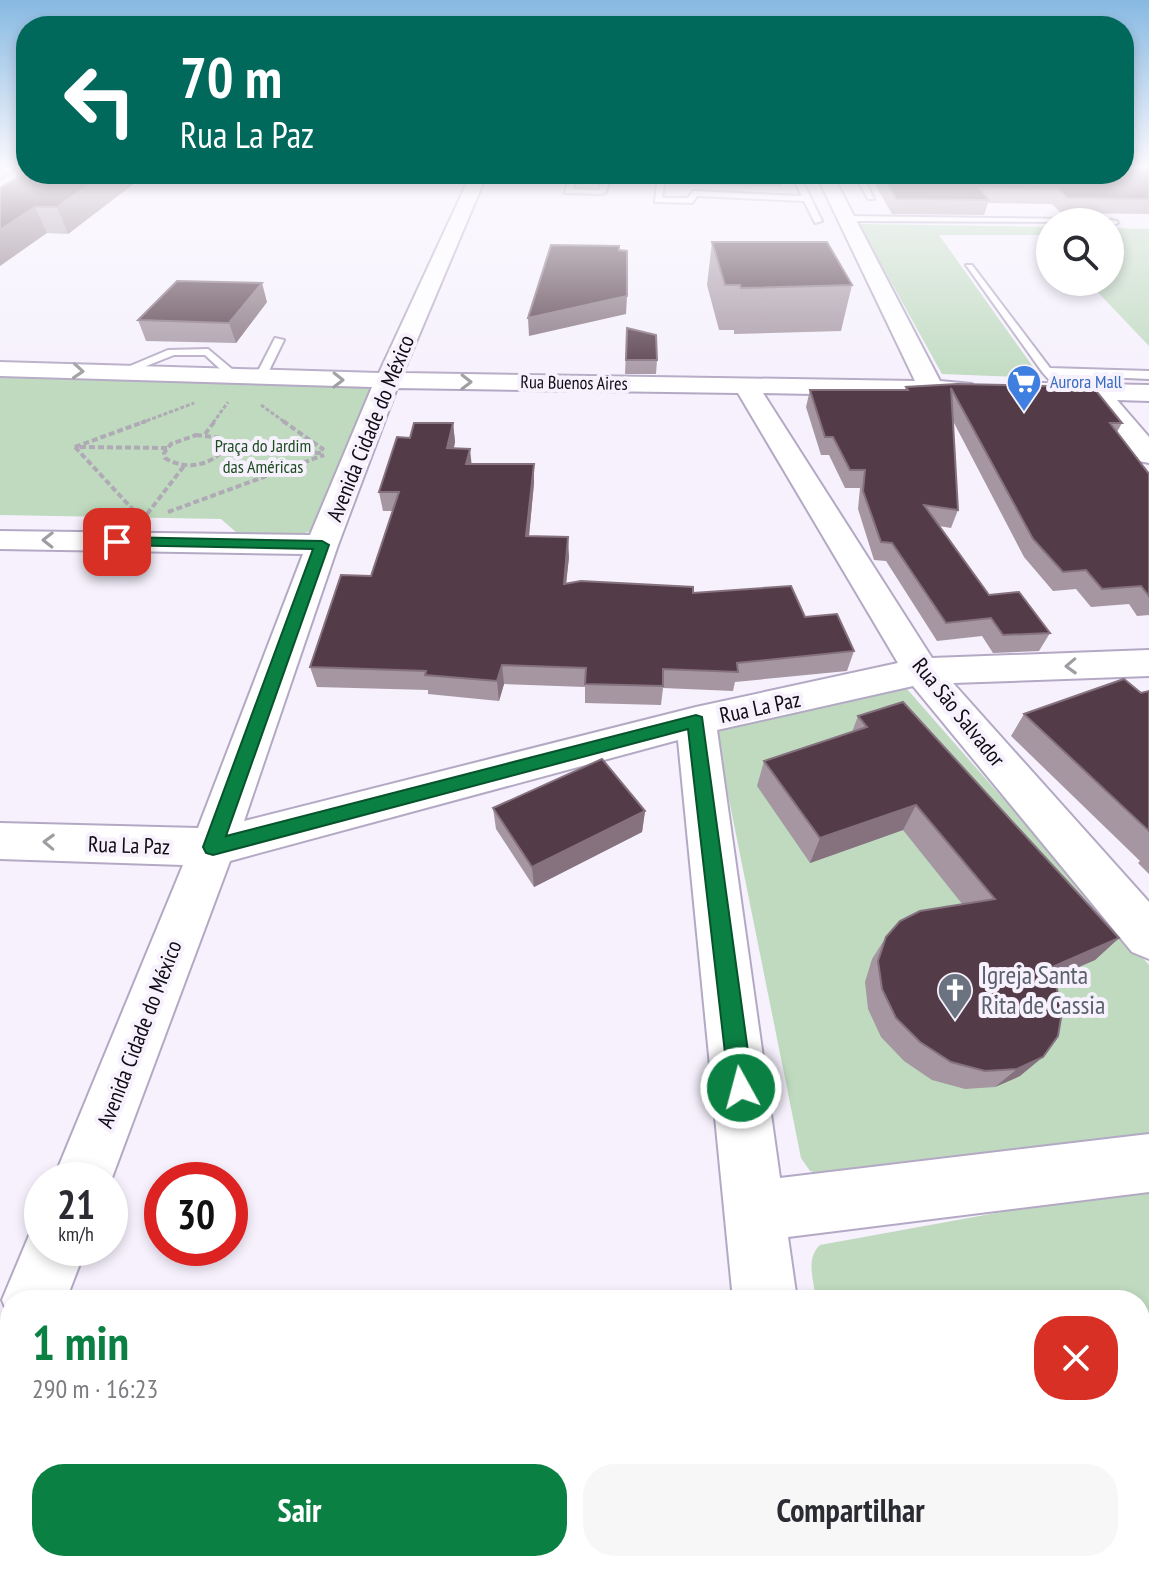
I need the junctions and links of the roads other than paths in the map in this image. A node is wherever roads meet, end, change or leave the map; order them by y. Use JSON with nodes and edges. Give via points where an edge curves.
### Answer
{"nodes":[{"id":1,"x":449,"y":241,"type":"edge"},
{"id":2,"x":857,"y":241,"type":"edge"},
{"id":3,"x":969,"y":267,"type":"dead end"},
{"id":4,"x":279,"y":340,"type":"dead end"},
{"id":5,"x":0,"y":369,"type":"edge"},
{"id":6,"x":1047,"y":371,"type":"junction"},
{"id":7,"x":1149,"y":375,"type":"edge"},
{"id":8,"x":261,"y":377,"type":"junction"},
{"id":9,"x":388,"y":380,"type":"junction"},
{"id":10,"x":746,"y":386,"type":"junction"},
{"id":11,"x":931,"y":388,"type":"junction"},
{"id":12,"x":991,"y":390,"type":"edge"},
{"id":13,"x":1021,"y":390,"type":"edge"},
{"id":14,"x":1066,"y":391,"type":"junction"},
{"id":15,"x":1097,"y":392,"type":"junction"},
{"id":16,"x":1149,"y":393,"type":"edge"},
{"id":17,"x":1149,"y":455,"type":"edge"},
{"id":18,"x":0,"y":540,"type":"edge"},
{"id":19,"x":322,"y":545,"type":"junction"},
{"id":20,"x":1149,"y":663,"type":"edge"},
{"id":21,"x":921,"y":671,"type":"junction"},
{"id":22,"x":696,"y":721,"type":"junction"},
{"id":23,"x":0,"y":841,"type":"edge"},
{"id":24,"x":213,"y":847,"type":"junction"},
{"id":25,"x":1149,"y":937,"type":"edge"},
{"id":26,"x":89,"y":1162,"type":"edge"},
{"id":27,"x":1149,"y":1163,"type":"edge"},
{"id":28,"x":756,"y":1211,"type":"junction"},
{"id":29,"x":48,"y":1266,"type":"edge"},
{"id":30,"x":38,"y":1290,"type":"edge"},
{"id":31,"x":764,"y":1290,"type":"edge"}],
"edges":[{"from":1,"to":9,"type":"street","name":"Avenida Cidade do México"},
{"from":2,"to":11,"type":"street"},
{"from":3,"to":6,"type":"lane"},
{"from":4,"to":8,"type":"lane"},
{"from":5,"to":8,"type":"street","name":"Rua Buenos Aires","one_way":true,"via":[[117,374],[232,388]]},
{"from":6,"to":7,"type":"lane"},
{"from":6,"to":14,"type":"lane"},
{"from":8,"to":9,"type":"street","name":"Rua Buenos Aires","one_way":true},
{"from":9,"to":10,"type":"street","name":"Rua Buenos Aires","one_way":true},
{"from":9,"to":19,"type":"street","name":"Avenida Cidade do México"},
{"from":10,"to":11,"type":"street","name":"Rua Buenos Aires"},
{"from":10,"to":21,"type":"street","name":"Rua São Salvador"},
{"from":11,"to":12,"type":"street","name":"Rua Buenos Aires"},
{"from":13,"to":14,"type":"street"},
{"from":14,"to":15,"type":"street"},
{"from":15,"to":16,"type":"street"},
{"from":15,"to":17,"type":"street"},
{"from":19,"to":18,"type":"street","one_way":true},
{"from":19,"to":24,"type":"street","name":"Avenida Cidade do México"},
{"from":20,"to":21,"type":"street","name":"Rua La Paz","one_way":true},
{"from":21,"to":22,"type":"street","name":"Rua La Paz"},
{"from":21,"to":25,"type":"street","name":"Rua São Salvador"},
{"from":22,"to":24,"type":"street","name":"Rua La Paz"},
{"from":22,"to":28,"type":"street"},
{"from":24,"to":23,"type":"street","name":"Rua La Paz","one_way":true},
{"from":24,"to":26,"type":"street","name":"Avenida Cidade do México"},
{"from":27,"to":28,"type":"street"},
{"from":28,"to":31,"type":"street"},
{"from":29,"to":30,"type":"street"}]}
